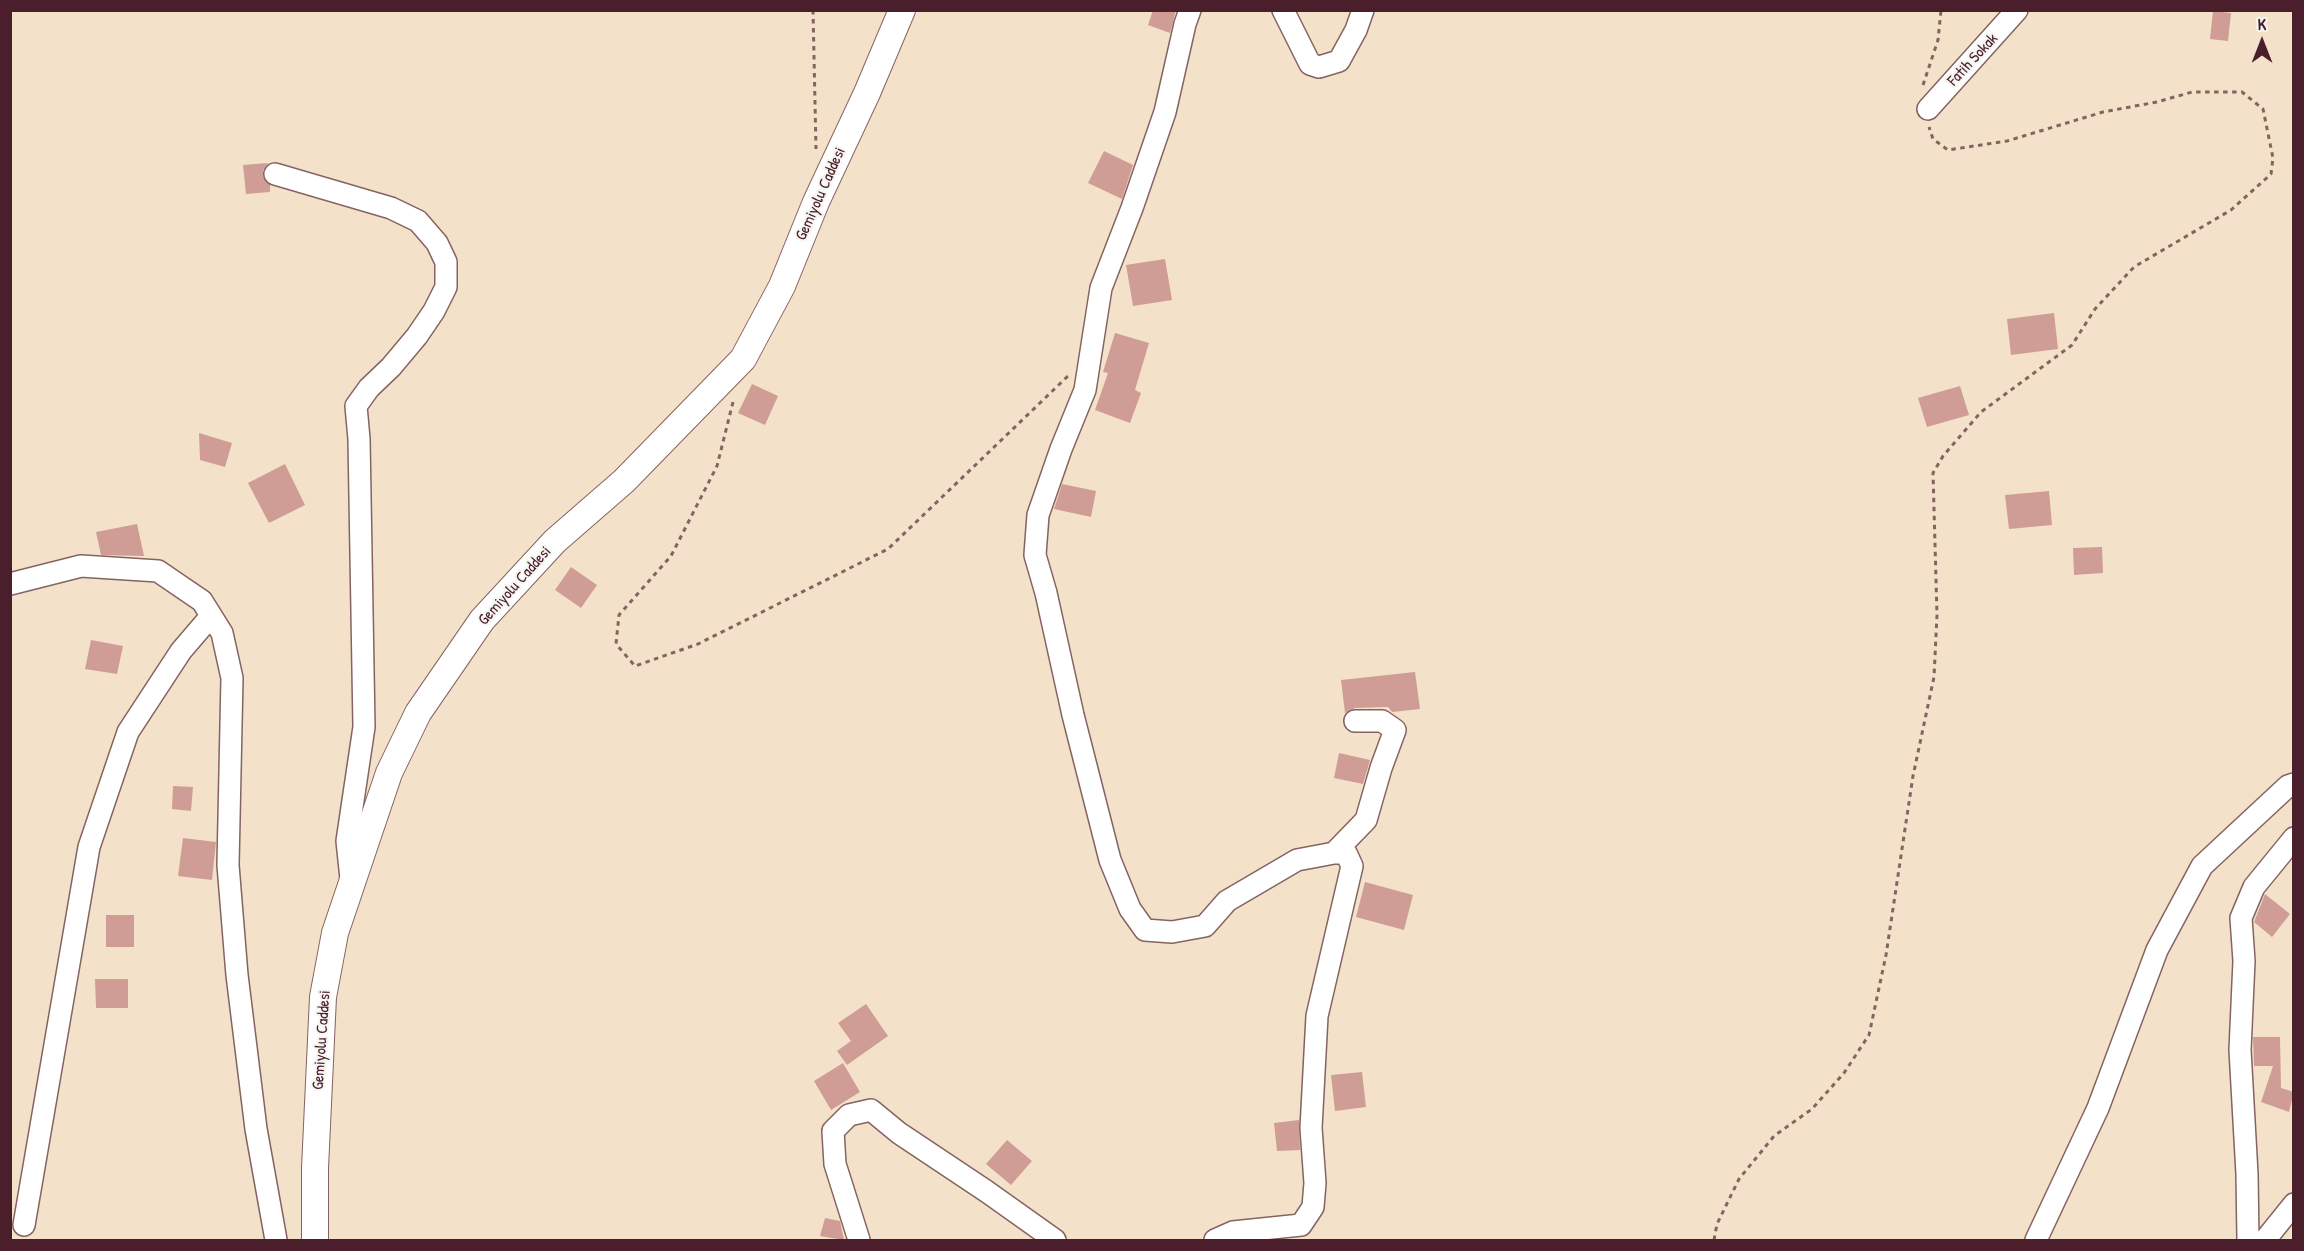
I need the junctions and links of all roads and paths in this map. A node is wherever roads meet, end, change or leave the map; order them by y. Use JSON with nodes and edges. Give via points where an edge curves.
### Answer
{"nodes":[{"id":1,"x":813,"y":10,"type":"edge"},
{"id":2,"x":902,"y":10,"type":"edge"},
{"id":3,"x":1190,"y":10,"type":"edge"},
{"id":4,"x":1283,"y":10,"type":"edge"},
{"id":5,"x":1363,"y":10,"type":"edge"},
{"id":6,"x":1941,"y":10,"type":"edge"},
{"id":7,"x":2017,"y":10,"type":"edge"},
{"id":8,"x":1928,"y":109,"type":"junction"},
{"id":9,"x":816,"y":159,"type":"dead end"},
{"id":10,"x":275,"y":174,"type":"dead end"},
{"id":11,"x":1091,"y":353,"type":"junction"},
{"id":12,"x":733,"y":402,"type":"dead end"},
{"id":13,"x":10,"y":584,"type":"edge"},
{"id":14,"x":211,"y":616,"type":"junction"},
{"id":15,"x":1355,"y":721,"type":"dead end"},
{"id":16,"x":2294,"y":784,"type":"edge"},
{"id":17,"x":2294,"y":838,"type":"edge"},
{"id":18,"x":1334,"y":853,"type":"junction"},
{"id":19,"x":351,"y":880,"type":"junction"},
{"id":20,"x":2294,"y":1204,"type":"edge"},
{"id":21,"x":24,"y":1225,"type":"dead end"},
{"id":22,"x":276,"y":1240,"type":"edge"},
{"id":23,"x":315,"y":1240,"type":"edge"},
{"id":24,"x":859,"y":1240,"type":"edge"},
{"id":25,"x":1055,"y":1240,"type":"edge"},
{"id":26,"x":1215,"y":1240,"type":"edge"},
{"id":27,"x":1714,"y":1240,"type":"edge"},
{"id":28,"x":2036,"y":1240,"type":"edge"},
{"id":29,"x":2248,"y":1240,"type":"edge"},
{"id":30,"x":2265,"y":1240,"type":"edge"}],
"edges":[{"from":1,"to":9,"type":"path"},
{"from":2,"to":19,"type":"street","name":"Gemiyolu Caddesi","via":[[782,286],[743,359],[624,481],[555,541],[482,620],[418,713],[389,773]]},
{"from":3,"to":11,"type":"street","via":[[1165,112],[1101,288]]},
{"from":4,"to":5,"type":"street","via":[[1310,64],[1319,67],[1339,61]]},
{"from":6,"to":8,"type":"path","via":[[1938,40],[1923,85]]},
{"from":7,"to":8,"type":"street","name":"Fatih Sokak"},
{"from":8,"to":27,"type":"path","via":[[1933,139],[1948,150],[2007,141],[2103,112],[2192,92],[2242,92],[2263,109],[2273,158],[2271,174],[2231,210],[2134,267],[2095,309],[2072,345],[1981,412],[1933,473],[1937,615],[1934,677],[1869,1035],[1844,1073],[1812,1109],[1774,1136],[1739,1179],[1717,1224]]},
{"from":10,"to":19,"type":"street","via":[[391,208],[418,221],[437,243],[446,262],[446,287],[434,310],[417,336],[356,406],[364,727],[347,842]]},
{"from":11,"to":12,"type":"path","via":[[888,549],[698,644],[635,666],[616,644],[619,615],[672,556],[717,466]]},
{"from":11,"to":18,"type":"street","via":[[1086,390],[1038,515],[1035,555],[1110,860],[1130,909],[1145,930],[1172,932],[1205,926],[1227,902],[1298,860]]},
{"from":13,"to":14,"type":"street","via":[[81,566],[158,571],[202,601]]},
{"from":14,"to":21,"type":"street","via":[[181,651],[128,732],[88,847]]},
{"from":14,"to":22,"type":"street","via":[[222,633],[232,678],[228,865],[256,1129]]},
{"from":15,"to":18,"type":"street","via":[[1382,721],[1395,730],[1366,820]]},
{"from":16,"to":28,"type":"street","via":[[2202,866],[2157,951],[2098,1108]]},
{"from":17,"to":29,"type":"street","via":[[2254,887],[2241,918],[2244,961],[2240,1050]]},
{"from":18,"to":26,"type":"street","via":[[1346,853],[1352,866],[1317,1016],[1311,1128],[1313,1208],[1301,1225],[1233,1232]]},
{"from":19,"to":23,"type":"street","name":"Gemiyolu Caddesi","via":[[335,933],[323,998]]},
{"from":20,"to":30,"type":"street"},
{"from":24,"to":25,"type":"street","via":[[835,1164],[833,1131],[849,1115],[871,1110]]}]}
